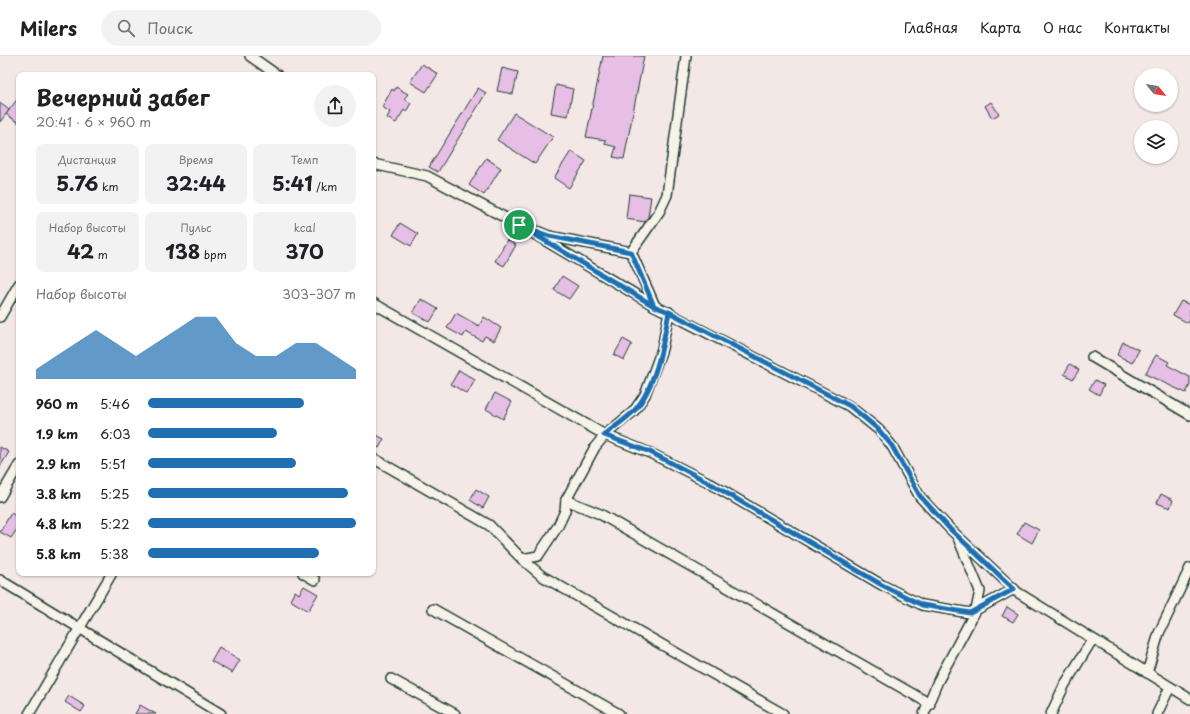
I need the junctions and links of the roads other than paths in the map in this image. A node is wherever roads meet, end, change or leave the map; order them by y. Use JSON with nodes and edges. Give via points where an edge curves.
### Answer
{"nodes":[{"id":1,"x":250,"y":56,"type":"edge"},
{"id":2,"x":686,"y":56,"type":"edge"},
{"id":3,"x":273,"y":72,"type":"edge"},
{"id":4,"x":376,"y":165,"type":"edge"},
{"id":5,"x":519,"y":225,"type":"junction"},
{"id":6,"x":631,"y":252,"type":"junction"},
{"id":7,"x":16,"y":289,"type":"edge"},
{"id":8,"x":376,"y":305,"type":"edge"},
{"id":9,"x":654,"y":306,"type":"junction"},
{"id":10,"x":669,"y":312,"type":"junction"},
{"id":11,"x":0,"y":317,"type":"edge"},
{"id":12,"x":1092,"y":357,"type":"dead end"},
{"id":13,"x":1190,"y":415,"type":"edge"},
{"id":14,"x":604,"y":435,"type":"junction"},
{"id":15,"x":376,"y":460,"type":"edge"},
{"id":16,"x":16,"y":470,"type":"edge"},
{"id":17,"x":0,"y":498,"type":"edge"},
{"id":18,"x":566,"y":500,"type":"junction"},
{"id":19,"x":956,"y":535,"type":"junction"},
{"id":20,"x":522,"y":559,"type":"junction"},
{"id":21,"x":1190,"y":568,"type":"edge"},
{"id":22,"x":110,"y":576,"type":"edge"},
{"id":23,"x":308,"y":576,"type":"edge"},
{"id":24,"x":0,"y":580,"type":"edge"},
{"id":25,"x":315,"y":580,"type":"dead end"},
{"id":26,"x":1014,"y":589,"type":"junction"},
{"id":27,"x":433,"y":609,"type":"dead end"},
{"id":28,"x":976,"y":610,"type":"junction"},
{"id":29,"x":79,"y":628,"type":"junction"},
{"id":30,"x":1092,"y":640,"type":"junction"},
{"id":31,"x":1147,"y":673,"type":"junction"},
{"id":32,"x":391,"y":679,"type":"dead end"},
{"id":33,"x":1170,"y":687,"type":"junction"},
{"id":34,"x":1190,"y":699,"type":"edge"},
{"id":35,"x":930,"y":704,"type":"junction"},
{"id":36,"x":30,"y":714,"type":"edge"},
{"id":37,"x":221,"y":714,"type":"edge"},
{"id":38,"x":455,"y":714,"type":"edge"},
{"id":39,"x":619,"y":714,"type":"edge"},
{"id":40,"x":783,"y":714,"type":"edge"},
{"id":41,"x":924,"y":714,"type":"edge"},
{"id":42,"x":1051,"y":714,"type":"edge"},
{"id":43,"x":1157,"y":714,"type":"edge"}],
"edges":[{"from":1,"to":3,"type":"street"},
{"from":2,"to":6,"type":"street","via":[[666,195],[659,212]]},
{"from":4,"to":5,"type":"street","via":[[428,176]]},
{"from":5,"to":6,"type":"street","via":[[549,236]]},
{"from":5,"to":9,"type":"street"},
{"from":6,"to":9,"type":"street"},
{"from":7,"to":11,"type":"street"},
{"from":8,"to":14,"type":"street"},
{"from":9,"to":10,"type":"street"},
{"from":10,"to":14,"type":"street","via":[[662,349],[645,395],[634,411]]},
{"from":10,"to":19,"type":"street","via":[[850,406],[879,430],[892,446],[920,496]]},
{"from":12,"to":13,"type":"street"},
{"from":14,"to":18,"type":"street"},
{"from":14,"to":28,"type":"street","via":[[650,452],[706,481],[882,585],[922,605],[970,613]]},
{"from":15,"to":20,"type":"street","via":[[489,525]]},
{"from":16,"to":17,"type":"street"},
{"from":18,"to":20,"type":"street","via":[[565,511],[558,526],[538,556]]},
{"from":18,"to":35,"type":"street","via":[[600,514]]},
{"from":19,"to":26,"type":"street"},
{"from":19,"to":28,"type":"street","via":[[980,591]]},
{"from":20,"to":40,"type":"street","via":[[542,576]]},
{"from":21,"to":31,"type":"street","via":[[1159,633]]},
{"from":22,"to":29,"type":"street"},
{"from":23,"to":25,"type":"street"},
{"from":24,"to":29,"type":"street"},
{"from":26,"to":28,"type":"street"},
{"from":26,"to":30,"type":"street"},
{"from":27,"to":39,"type":"street"},
{"from":28,"to":35,"type":"street","via":[[938,681]]},
{"from":29,"to":36,"type":"street"},
{"from":29,"to":37,"type":"street"},
{"from":30,"to":31,"type":"street"},
{"from":30,"to":42,"type":"street","via":[[1064,686]]},
{"from":31,"to":33,"type":"street"},
{"from":32,"to":38,"type":"street"},
{"from":33,"to":34,"type":"street"},
{"from":33,"to":43,"type":"street"},
{"from":35,"to":41,"type":"street"}]}
